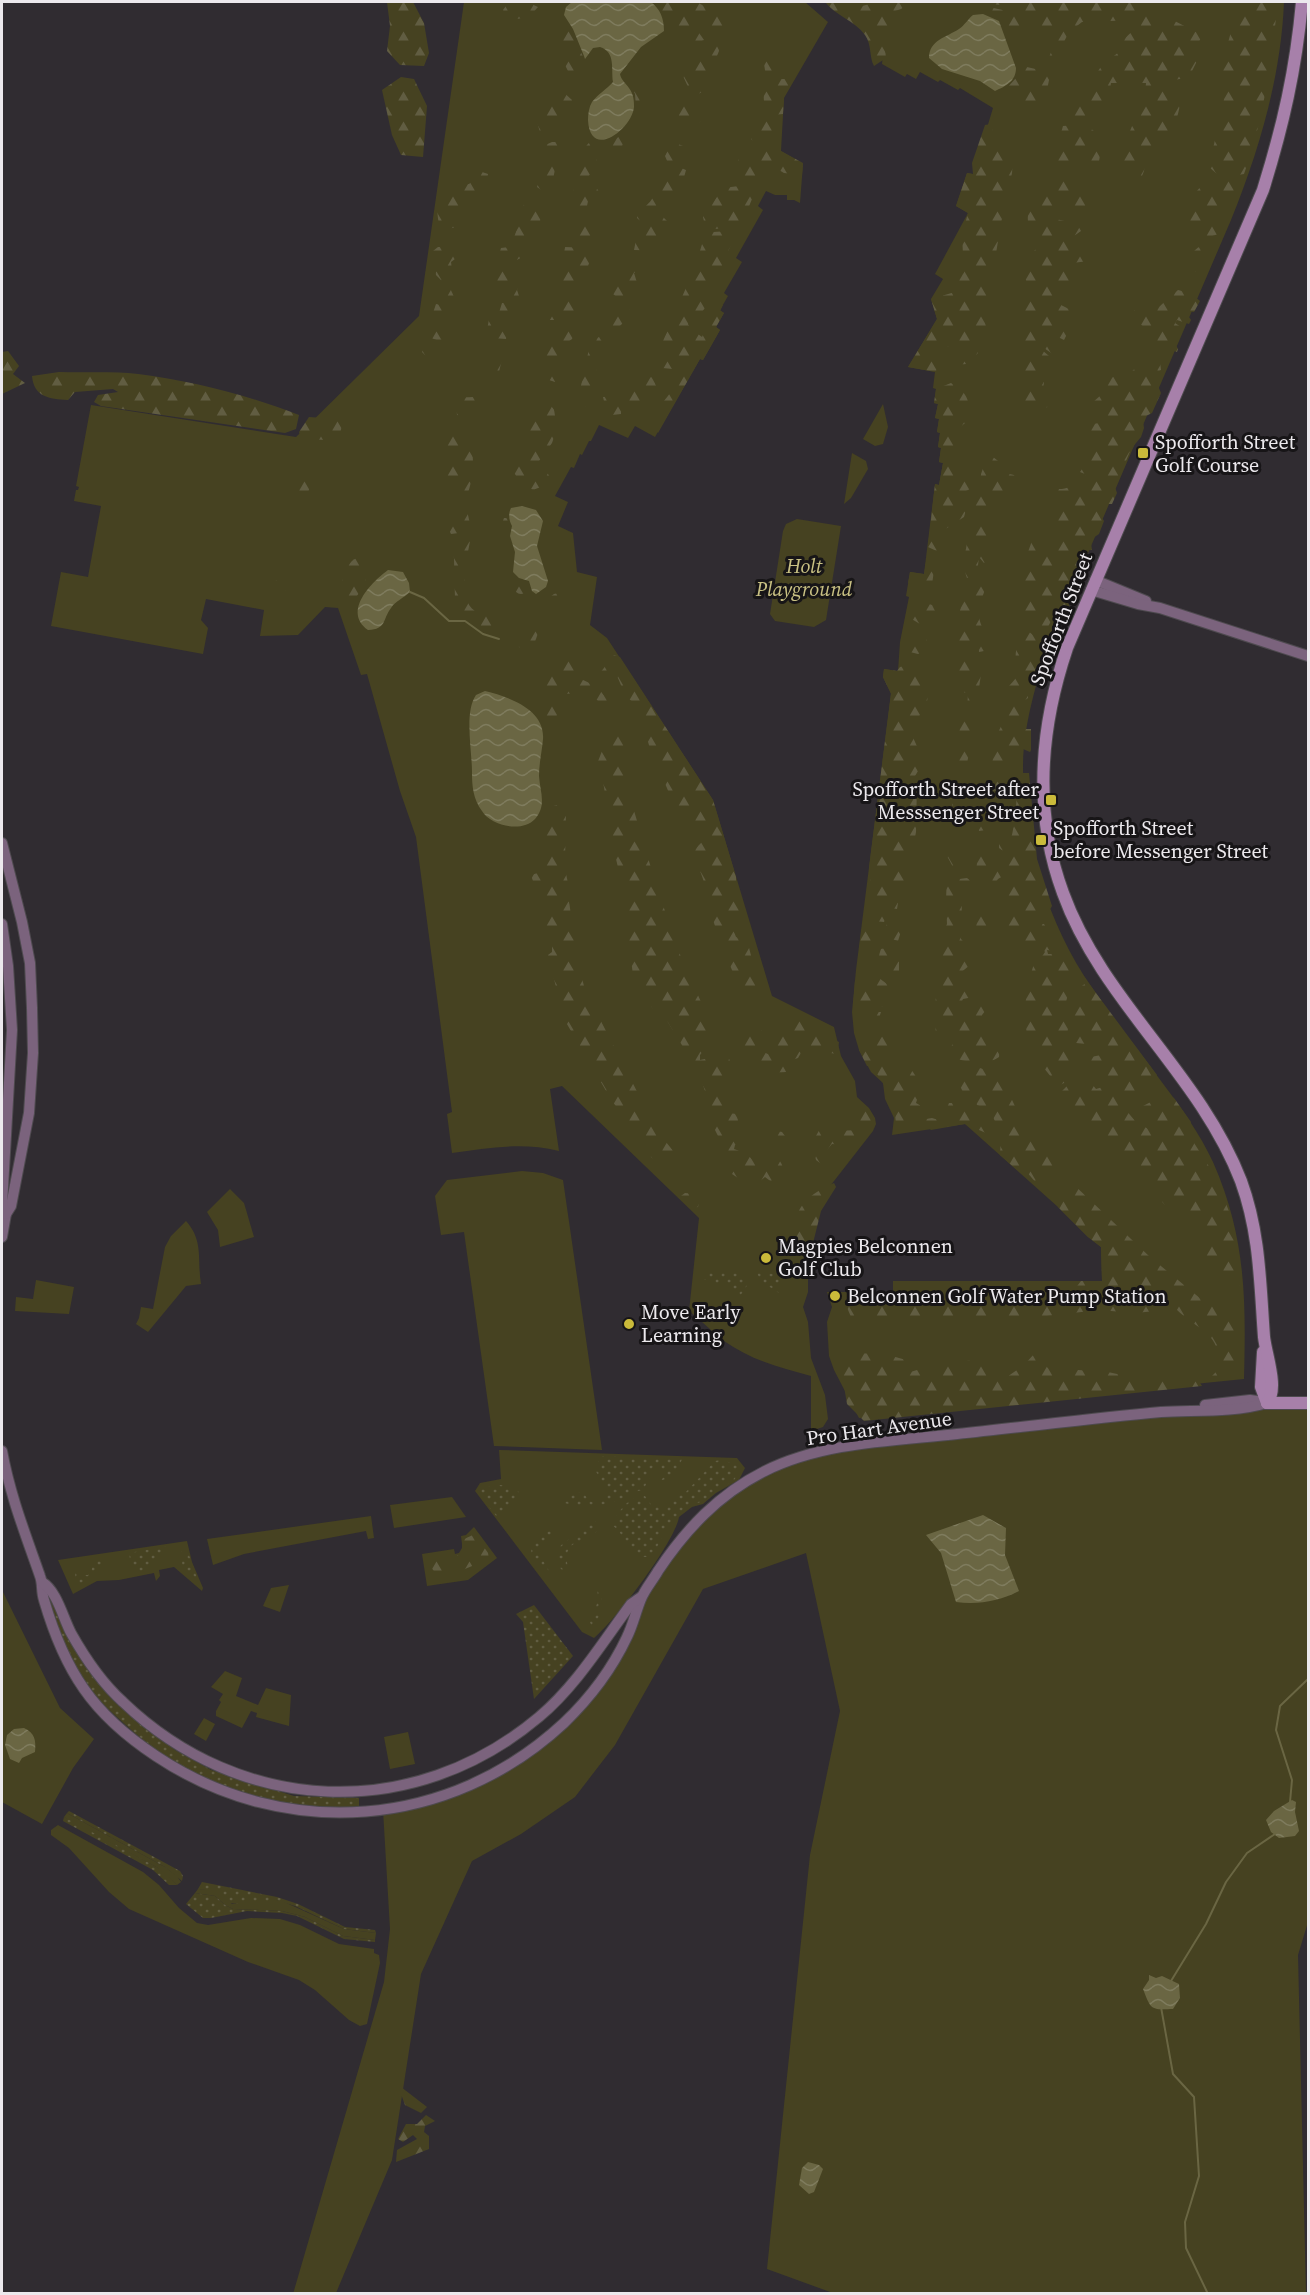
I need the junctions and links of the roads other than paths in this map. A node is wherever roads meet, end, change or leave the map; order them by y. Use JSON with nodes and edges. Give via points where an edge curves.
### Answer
{"nodes":[{"id":1,"x":1302,"y":2,"type":"edge"},
{"id":2,"x":1093,"y":585,"type":"junction"},
{"id":3,"x":1308,"y":656,"type":"edge"},
{"id":4,"x":2,"y":843,"type":"edge"},
{"id":5,"x":2,"y":924,"type":"edge"},
{"id":6,"x":6,"y":1214,"type":"junction"},
{"id":7,"x":2,"y":1237,"type":"edge"},
{"id":8,"x":1267,"y":1403,"type":"junction"},
{"id":9,"x":1308,"y":1403,"type":"edge"},
{"id":10,"x":2,"y":1450,"type":"edge"},
{"id":11,"x":42,"y":1582,"type":"junction"},
{"id":12,"x":642,"y":1597,"type":"junction"}],
"edges":[{"from":1,"to":2,"type":"main road","name":"Spofforth Street","via":[[1298,47],[1281,131],[1263,190]]},
{"from":2,"to":3,"type":"street"},
{"from":2,"to":8,"type":"main road","name":"Spofforth Street","via":[[1067,648],[1048,715],[1043,782],[1054,865],[1074,920],[1101,970],[1200,1104],[1241,1181],[1261,1265],[1261,1387]]},
{"from":4,"to":6,"type":"street","via":[[30,963],[33,1053],[29,1113],[11,1206]]},
{"from":5,"to":6,"type":"street","via":[[12,1030],[2,1205]]},
{"from":6,"to":7,"type":"street"},
{"from":8,"to":9,"type":"main road"},
{"from":8,"to":12,"type":"street","name":"Pro Hart Avenue","via":[[861,1445],[797,1458],[764,1471],[719,1501],[674,1547]]},
{"from":10,"to":11,"type":"street","name":"Pro Hart Avenue","via":[[16,1511]]},
{"from":11,"to":12,"type":"street","name":"Pro Hart Avenue","via":[[50,1589],[71,1633],[100,1676],[148,1725],[176,1745],[240,1776],[327,1792],[396,1787],[428,1779],[488,1754],[553,1705],[631,1605]]},
{"from":11,"to":12,"type":"street","name":"Pro Hart Avenue","via":[[42,1595],[57,1639],[82,1686],[107,1717],[144,1748],[184,1773],[237,1797],[294,1810],[341,1813],[399,1808],[449,1794],[492,1775],[540,1743],[574,1712],[610,1667]]}]}
